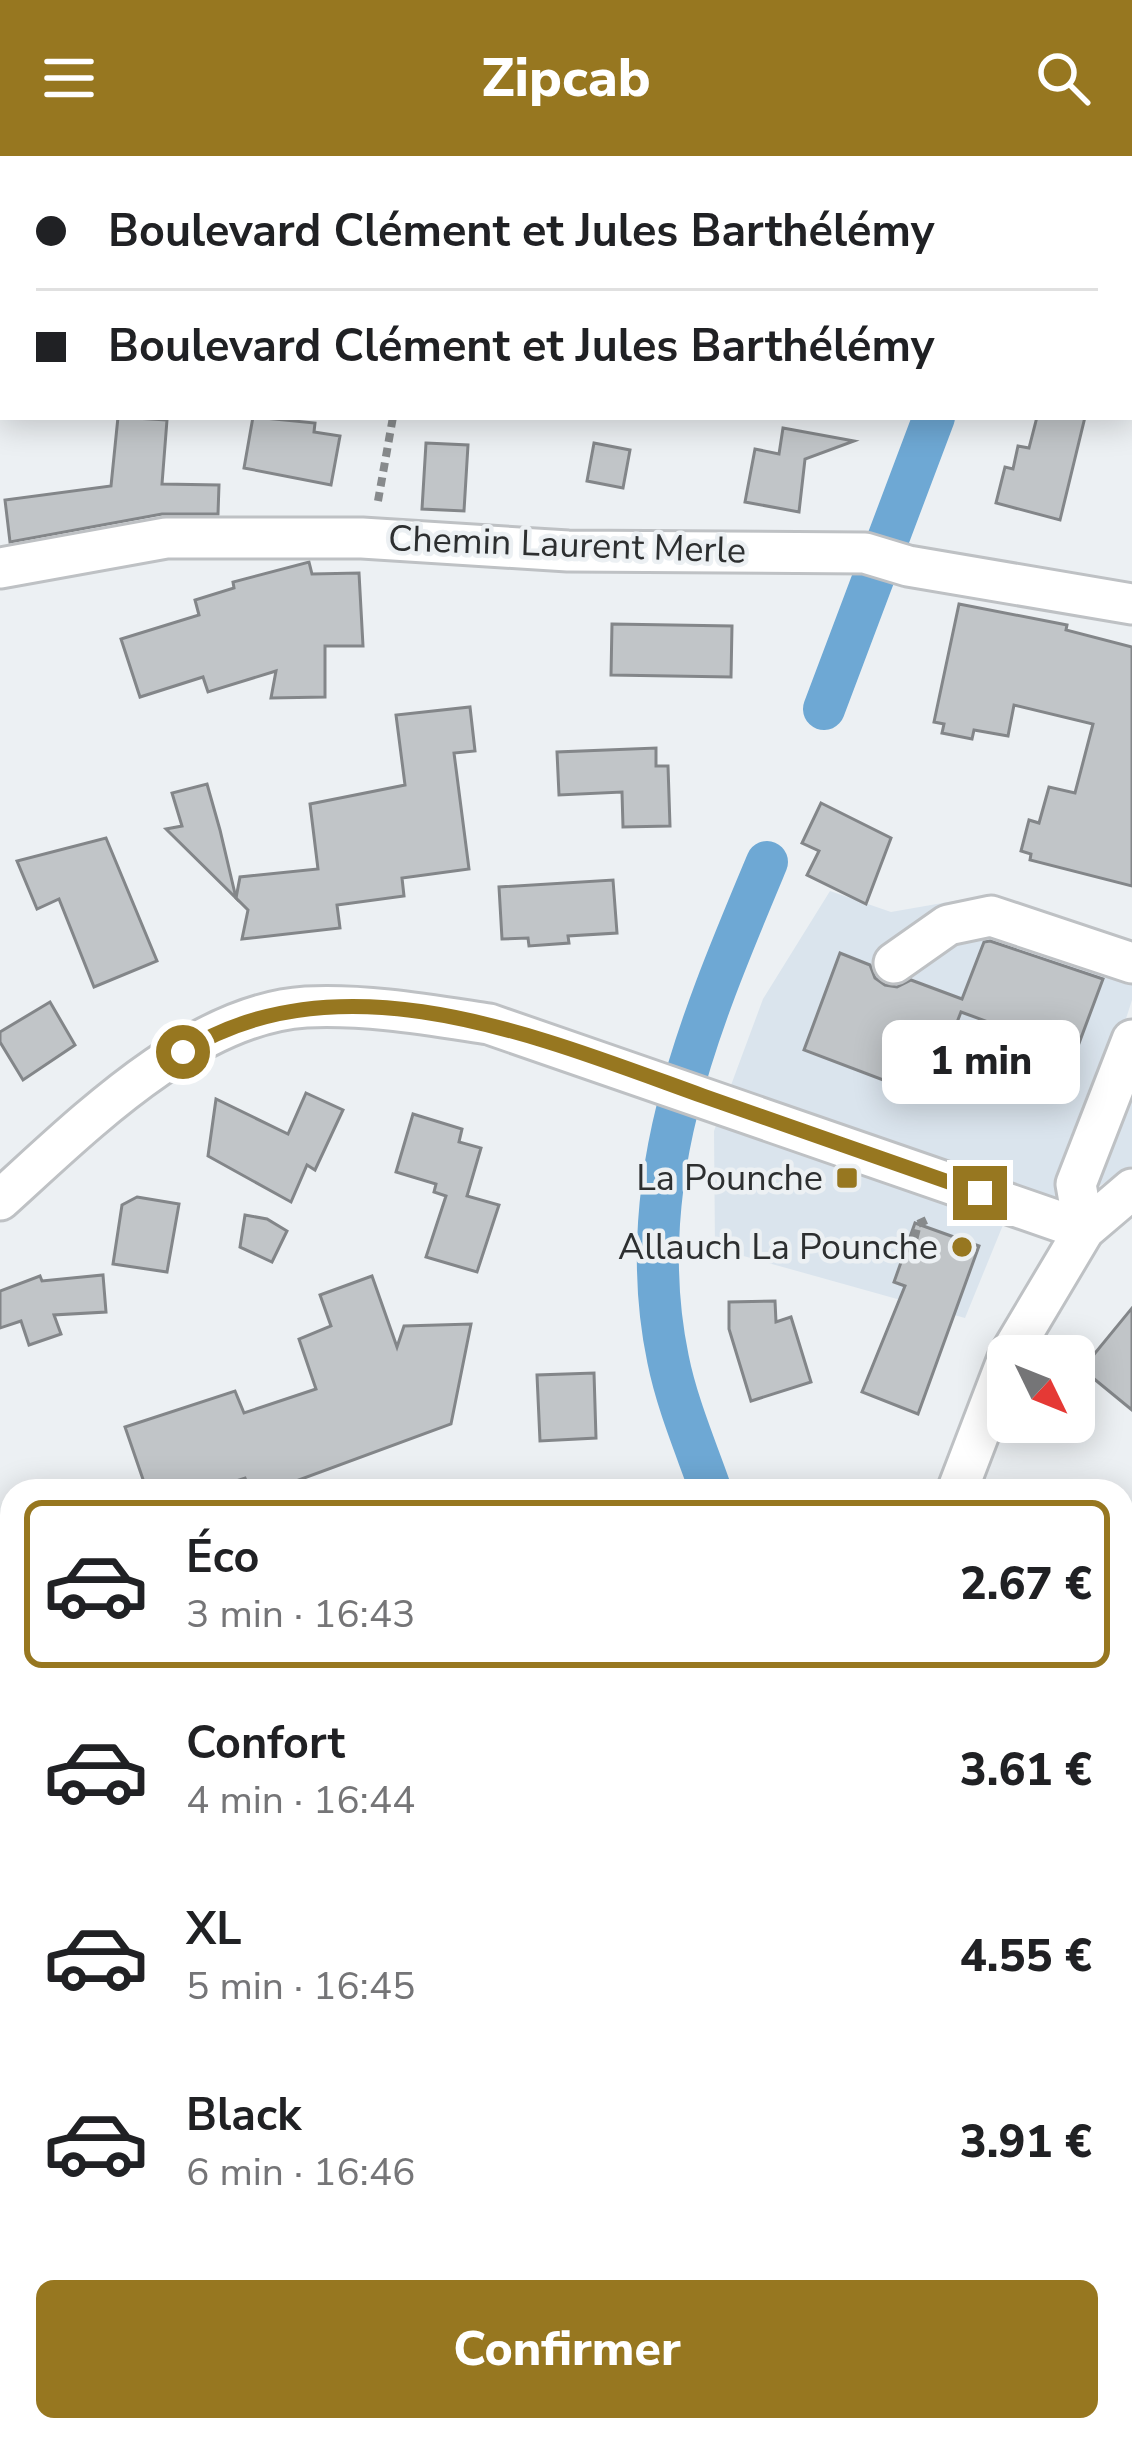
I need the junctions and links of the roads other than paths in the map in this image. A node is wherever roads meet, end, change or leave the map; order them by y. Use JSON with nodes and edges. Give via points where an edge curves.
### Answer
{"nodes":[{"id":1,"x":0,"y":568,"type":"edge"},
{"id":2,"x":1132,"y":604,"type":"edge"},
{"id":3,"x":894,"y":963,"type":"dead end"},
{"id":4,"x":1132,"y":963,"type":"edge"},
{"id":5,"x":1132,"y":1040,"type":"edge"},
{"id":6,"x":1132,"y":1190,"type":"edge"},
{"id":7,"x":0,"y":1200,"type":"edge"},
{"id":8,"x":1084,"y":1230,"type":"junction"},
{"id":9,"x":1021,"y":1335,"type":"edge"},
{"id":10,"x":987,"y":1412,"type":"edge"},
{"id":11,"x":962,"y":1479,"type":"edge"}],
"edges":[{"from":1,"to":2,"type":"street","name":"Chemin Laurent Merle","via":[[166,538],[865,553]]},
{"from":3,"to":4,"type":"street","via":[[948,925],[991,916]]},
{"from":5,"to":8,"type":"street","via":[[1076,1184]]},
{"from":6,"to":8,"type":"street"},
{"from":7,"to":8,"type":"street","via":[[150,1072],[216,1031],[305,1007],[489,1024]]},
{"from":8,"to":9,"type":"street"},
{"from":10,"to":11,"type":"street"}]}
